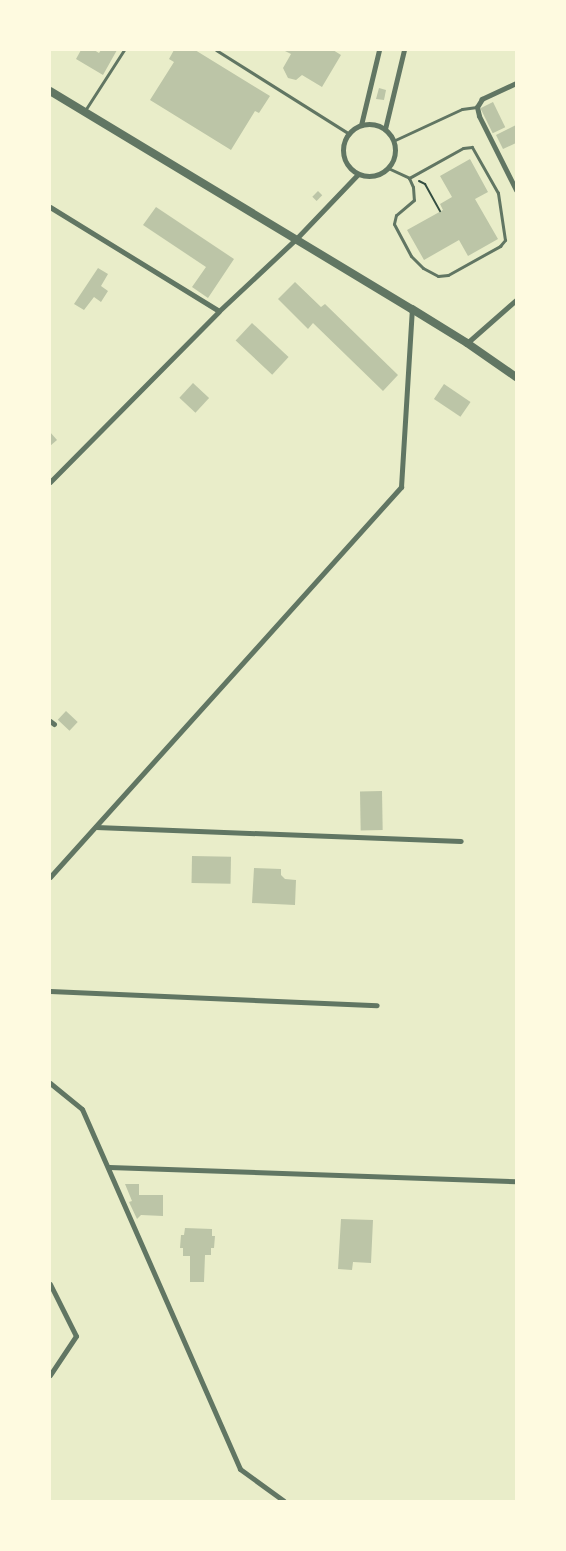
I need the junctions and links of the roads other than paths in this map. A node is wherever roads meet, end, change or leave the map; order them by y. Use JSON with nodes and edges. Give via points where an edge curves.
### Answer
{"nodes":[{"id":1,"x":124,"y":50,"type":"edge"},
{"id":2,"x":216,"y":50,"type":"edge"},
{"id":3,"x":379,"y":50,"type":"edge"},
{"id":4,"x":404,"y":50,"type":"edge"},
{"id":5,"x":516,"y":83,"type":"edge"},
{"id":6,"x":50,"y":92,"type":"edge"},
{"id":7,"x":477,"y":107,"type":"junction"},
{"id":8,"x":84,"y":112,"type":"junction"},
{"id":9,"x":362,"y":125,"type":"junction"},
{"id":10,"x":385,"y":129,"type":"junction"},
{"id":11,"x":348,"y":134,"type":"junction"},
{"id":12,"x":393,"y":141,"type":"junction"},
{"id":13,"x":388,"y":168,"type":"junction"},
{"id":14,"x":358,"y":174,"type":"junction"},
{"id":15,"x":409,"y":178,"type":"junction"},
{"id":16,"x":516,"y":190,"type":"edge"},
{"id":17,"x":50,"y":207,"type":"edge"},
{"id":18,"x":295,"y":240,"type":"junction"},
{"id":19,"x":516,"y":300,"type":"edge"},
{"id":20,"x":412,"y":309,"type":"junction"},
{"id":21,"x":219,"y":311,"type":"junction"},
{"id":22,"x":467,"y":343,"type":"junction"},
{"id":23,"x":516,"y":377,"type":"edge"},
{"id":24,"x":50,"y":482,"type":"edge"},
{"id":25,"x":96,"y":827,"type":"junction"},
{"id":26,"x":462,"y":841,"type":"dead end"},
{"id":27,"x":50,"y":877,"type":"edge"},
{"id":28,"x":50,"y":991,"type":"edge"},
{"id":29,"x":377,"y":1005,"type":"dead end"},
{"id":30,"x":50,"y":1082,"type":"edge"},
{"id":31,"x":109,"y":1167,"type":"junction"},
{"id":32,"x":516,"y":1181,"type":"edge"},
{"id":33,"x":50,"y":1284,"type":"edge"},
{"id":34,"x":50,"y":1375,"type":"edge"},
{"id":35,"x":284,"y":1501,"type":"edge"}],
"edges":[{"from":1,"to":8,"type":"lane"},
{"from":2,"to":11,"type":"lane"},
{"from":3,"to":9,"type":"street"},
{"from":4,"to":10,"type":"street"},
{"from":5,"to":7,"type":"street","via":[[482,99]]},
{"from":6,"to":8,"type":"street"},
{"from":7,"to":12,"type":"lane","via":[[462,108]]},
{"from":7,"to":16,"type":"street"},
{"from":8,"to":18,"type":"street"},
{"from":9,"to":10,"type":"street","via":[[374,124]]},
{"from":9,"to":11,"type":"street"},
{"from":10,"to":12,"type":"street"},
{"from":11,"to":14,"type":"street","via":[[342,148],[343,156],[351,170]]},
{"from":12,"to":13,"type":"street","via":[[395,151]]},
{"from":13,"to":14,"type":"street","via":[[375,176]]},
{"from":13,"to":15,"type":"lane"},
{"from":14,"to":18,"type":"street"},
{"from":15,"to":15,"type":"lane","via":[[415,192],[414,200],[396,215],[394,224],[411,256],[423,268],[438,276],[448,275],[503,243],[506,236],[498,193],[475,149],[463,148]]},
{"from":17,"to":21,"type":"street"},
{"from":18,"to":20,"type":"street"},
{"from":18,"to":21,"type":"street"},
{"from":19,"to":22,"type":"street"},
{"from":20,"to":22,"type":"street"},
{"from":20,"to":25,"type":"street","via":[[401,487]]},
{"from":21,"to":24,"type":"street"},
{"from":22,"to":23,"type":"street"},
{"from":25,"to":26,"type":"street"},
{"from":25,"to":27,"type":"street"},
{"from":28,"to":29,"type":"street"},
{"from":30,"to":31,"type":"street","via":[[82,1109]]},
{"from":31,"to":32,"type":"street"},
{"from":31,"to":35,"type":"street","via":[[240,1469]]},
{"from":33,"to":34,"type":"street","via":[[76,1336]]}]}
